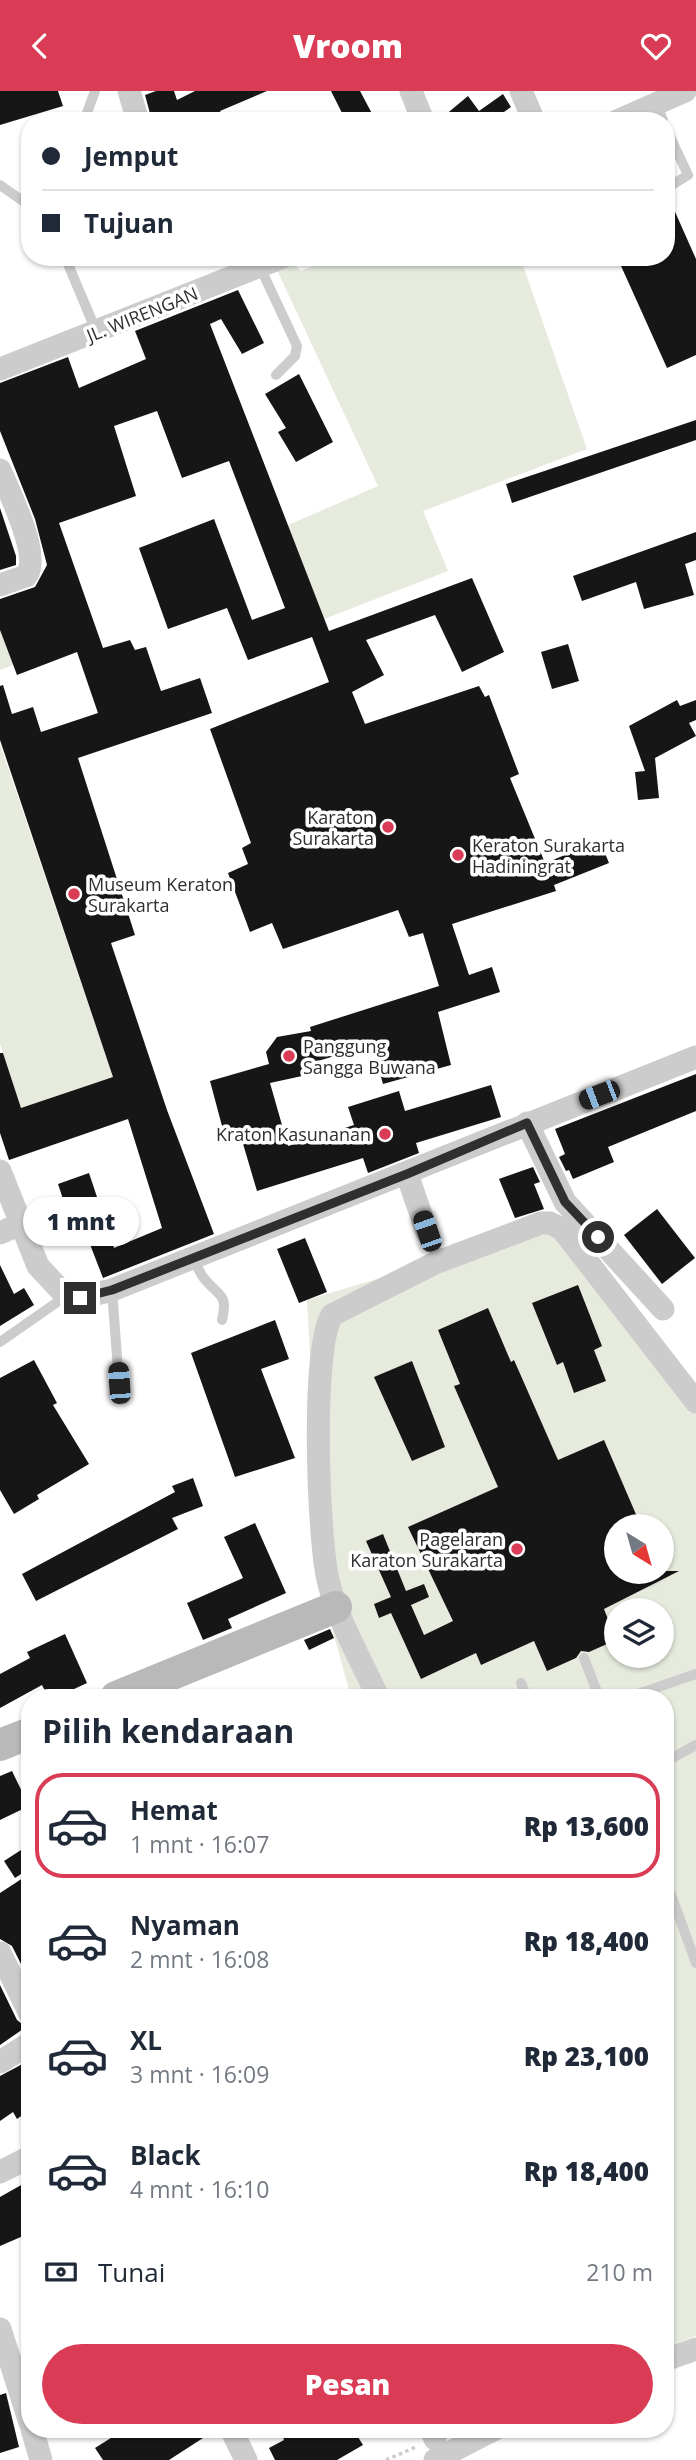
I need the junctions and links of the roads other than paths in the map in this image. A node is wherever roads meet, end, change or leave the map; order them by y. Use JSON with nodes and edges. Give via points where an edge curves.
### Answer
{"nodes":[{"id":1,"x":95,"y":91,"type":"edge"},
{"id":2,"x":129,"y":91,"type":"edge"},
{"id":3,"x":411,"y":91,"type":"edge"},
{"id":4,"x":521,"y":91,"type":"edge"},
{"id":5,"x":685,"y":91,"type":"edge"},
{"id":6,"x":87,"y":112,"type":"edge"},
{"id":7,"x":135,"y":112,"type":"edge"},
{"id":8,"x":419,"y":112,"type":"edge"},
{"id":9,"x":530,"y":112,"type":"edge"},
{"id":10,"x":660,"y":112,"type":"edge"},
{"id":11,"x":675,"y":153,"type":"edge"},
{"id":12,"x":675,"y":183,"type":"edge"},
{"id":13,"x":0,"y":185,"type":"edge"},
{"id":14,"x":21,"y":200,"type":"edge"},
{"id":15,"x":69,"y":266,"type":"edge"},
{"id":16,"x":230,"y":267,"type":"edge"},
{"id":17,"x":260,"y":267,"type":"joint"},
{"id":18,"x":97,"y":333,"type":"junction"},
{"id":19,"x":0,"y":369,"type":"edge"},
{"id":20,"x":276,"y":375,"type":"dead end"},
{"id":21,"x":0,"y":470,"type":"edge"},
{"id":22,"x":0,"y":585,"type":"edge"},
{"id":23,"x":696,"y":1057,"type":"edge"},
{"id":24,"x":527,"y":1123,"type":"junction"},
{"id":25,"x":0,"y":1171,"type":"edge"},
{"id":26,"x":407,"y":1174,"type":"junction"},
{"id":27,"x":10,"y":1228,"type":"edge"},
{"id":28,"x":431,"y":1248,"type":"junction"},
{"id":29,"x":192,"y":1257,"type":"junction"},
{"id":30,"x":112,"y":1290,"type":"junction"},
{"id":31,"x":66,"y":1296,"type":"junction"},
{"id":32,"x":663,"y":1309,"type":"dead end"},
{"id":33,"x":222,"y":1320,"type":"dead end"},
{"id":34,"x":0,"y":1342,"type":"edge"},
{"id":35,"x":119,"y":1383,"type":"dead end"},
{"id":36,"x":696,"y":1402,"type":"edge"},
{"id":37,"x":336,"y":1607,"type":"junction"},
{"id":38,"x":584,"y":1658,"type":"dead end"},
{"id":39,"x":696,"y":1674,"type":"edge"},
{"id":40,"x":521,"y":1683,"type":"dead end"},
{"id":41,"x":136,"y":1689,"type":"edge"},
{"id":42,"x":374,"y":1689,"type":"edge"},
{"id":43,"x":524,"y":1689,"type":"edge"},
{"id":44,"x":596,"y":1689,"type":"edge"},
{"id":45,"x":652,"y":1689,"type":"edge"},
{"id":46,"x":21,"y":1737,"type":"edge"},
{"id":47,"x":0,"y":1745,"type":"edge"},
{"id":48,"x":696,"y":1745,"type":"edge"},
{"id":49,"x":674,"y":1757,"type":"edge"},
{"id":50,"x":674,"y":1897,"type":"edge"},
{"id":51,"x":691,"y":1933,"type":"edge"},
{"id":52,"x":0,"y":1954,"type":"edge"},
{"id":53,"x":696,"y":1963,"type":"edge"},
{"id":54,"x":21,"y":1996,"type":"edge"},
{"id":55,"x":21,"y":2049,"type":"edge"},
{"id":56,"x":0,"y":2062,"type":"edge"},
{"id":57,"x":21,"y":2162,"type":"edge"},
{"id":58,"x":0,"y":2172,"type":"edge"},
{"id":59,"x":0,"y":2329,"type":"edge"},
{"id":60,"x":696,"y":2349,"type":"edge"},
{"id":61,"x":674,"y":2357,"type":"edge"},
{"id":62,"x":8,"y":2384,"type":"edge"},
{"id":63,"x":21,"y":2407,"type":"edge"},
{"id":64,"x":35,"y":2438,"type":"edge"},
{"id":65,"x":235,"y":2438,"type":"edge"},
{"id":66,"x":456,"y":2438,"type":"edge"},
{"id":67,"x":434,"y":2443,"type":"edge"},
{"id":68,"x":41,"y":2460,"type":"edge"},
{"id":69,"x":246,"y":2460,"type":"edge"}],
"edges":[{"from":1,"to":6,"type":"lane"},
{"from":2,"to":7,"type":"street"},
{"from":3,"to":8,"type":"street"},
{"from":4,"to":9,"type":"street"},
{"from":5,"to":10,"type":"street"},
{"from":11,"to":12,"type":"lane","via":[[688,175]]},
{"from":13,"to":14,"type":"lane"},
{"from":15,"to":18,"type":"lane"},
{"from":16,"to":17,"type":"street","name":"JL. WIRENGAN"},
{"from":16,"to":18,"type":"street","name":"JL. WIRENGAN"},
{"from":17,"to":20,"type":"lane","via":[[297,346],[295,356]]},
{"from":18,"to":19,"type":"street","name":"JL. WIRENGAN"},
{"from":21,"to":22,"type":"street","via":[[32,564],[23,578]]},
{"from":23,"to":24,"type":"street"},
{"from":24,"to":26,"type":"street"},
{"from":24,"to":32,"type":"street","via":[[565,1202]]},
{"from":25,"to":27,"type":"street"},
{"from":26,"to":28,"type":"street"},
{"from":26,"to":29,"type":"street"},
{"from":27,"to":31,"type":"street"},
{"from":28,"to":36,"type":"street","via":[[541,1223],[555,1225]]},
{"from":28,"to":37,"type":"street","via":[[332,1315],[324,1332],[320,1404],[323,1554]]},
{"from":29,"to":30,"type":"street"},
{"from":29,"to":33,"type":"lane","via":[[204,1279],[223,1296]]},
{"from":30,"to":31,"type":"street","via":[[86,1297]]},
{"from":30,"to":35,"type":"lane"},
{"from":31,"to":34,"type":"lane"},
{"from":37,"to":41,"type":"street"},
{"from":37,"to":42,"type":"street"},
{"from":38,"to":44,"type":"lane"},
{"from":39,"to":45,"type":"lane"},
{"from":40,"to":43,"type":"lane"},
{"from":46,"to":47,"type":"street"},
{"from":48,"to":49,"type":"lane"},
{"from":50,"to":51,"type":"lane"},
{"from":51,"to":53,"type":"lane"},
{"from":52,"to":54,"type":"street"},
{"from":55,"to":56,"type":"street"},
{"from":57,"to":58,"type":"street"},
{"from":59,"to":62,"type":"street"},
{"from":60,"to":61,"type":"street"},
{"from":62,"to":63,"type":"street"},
{"from":64,"to":68,"type":"street"},
{"from":65,"to":69,"type":"street"},
{"from":66,"to":67,"type":"street"}]}
